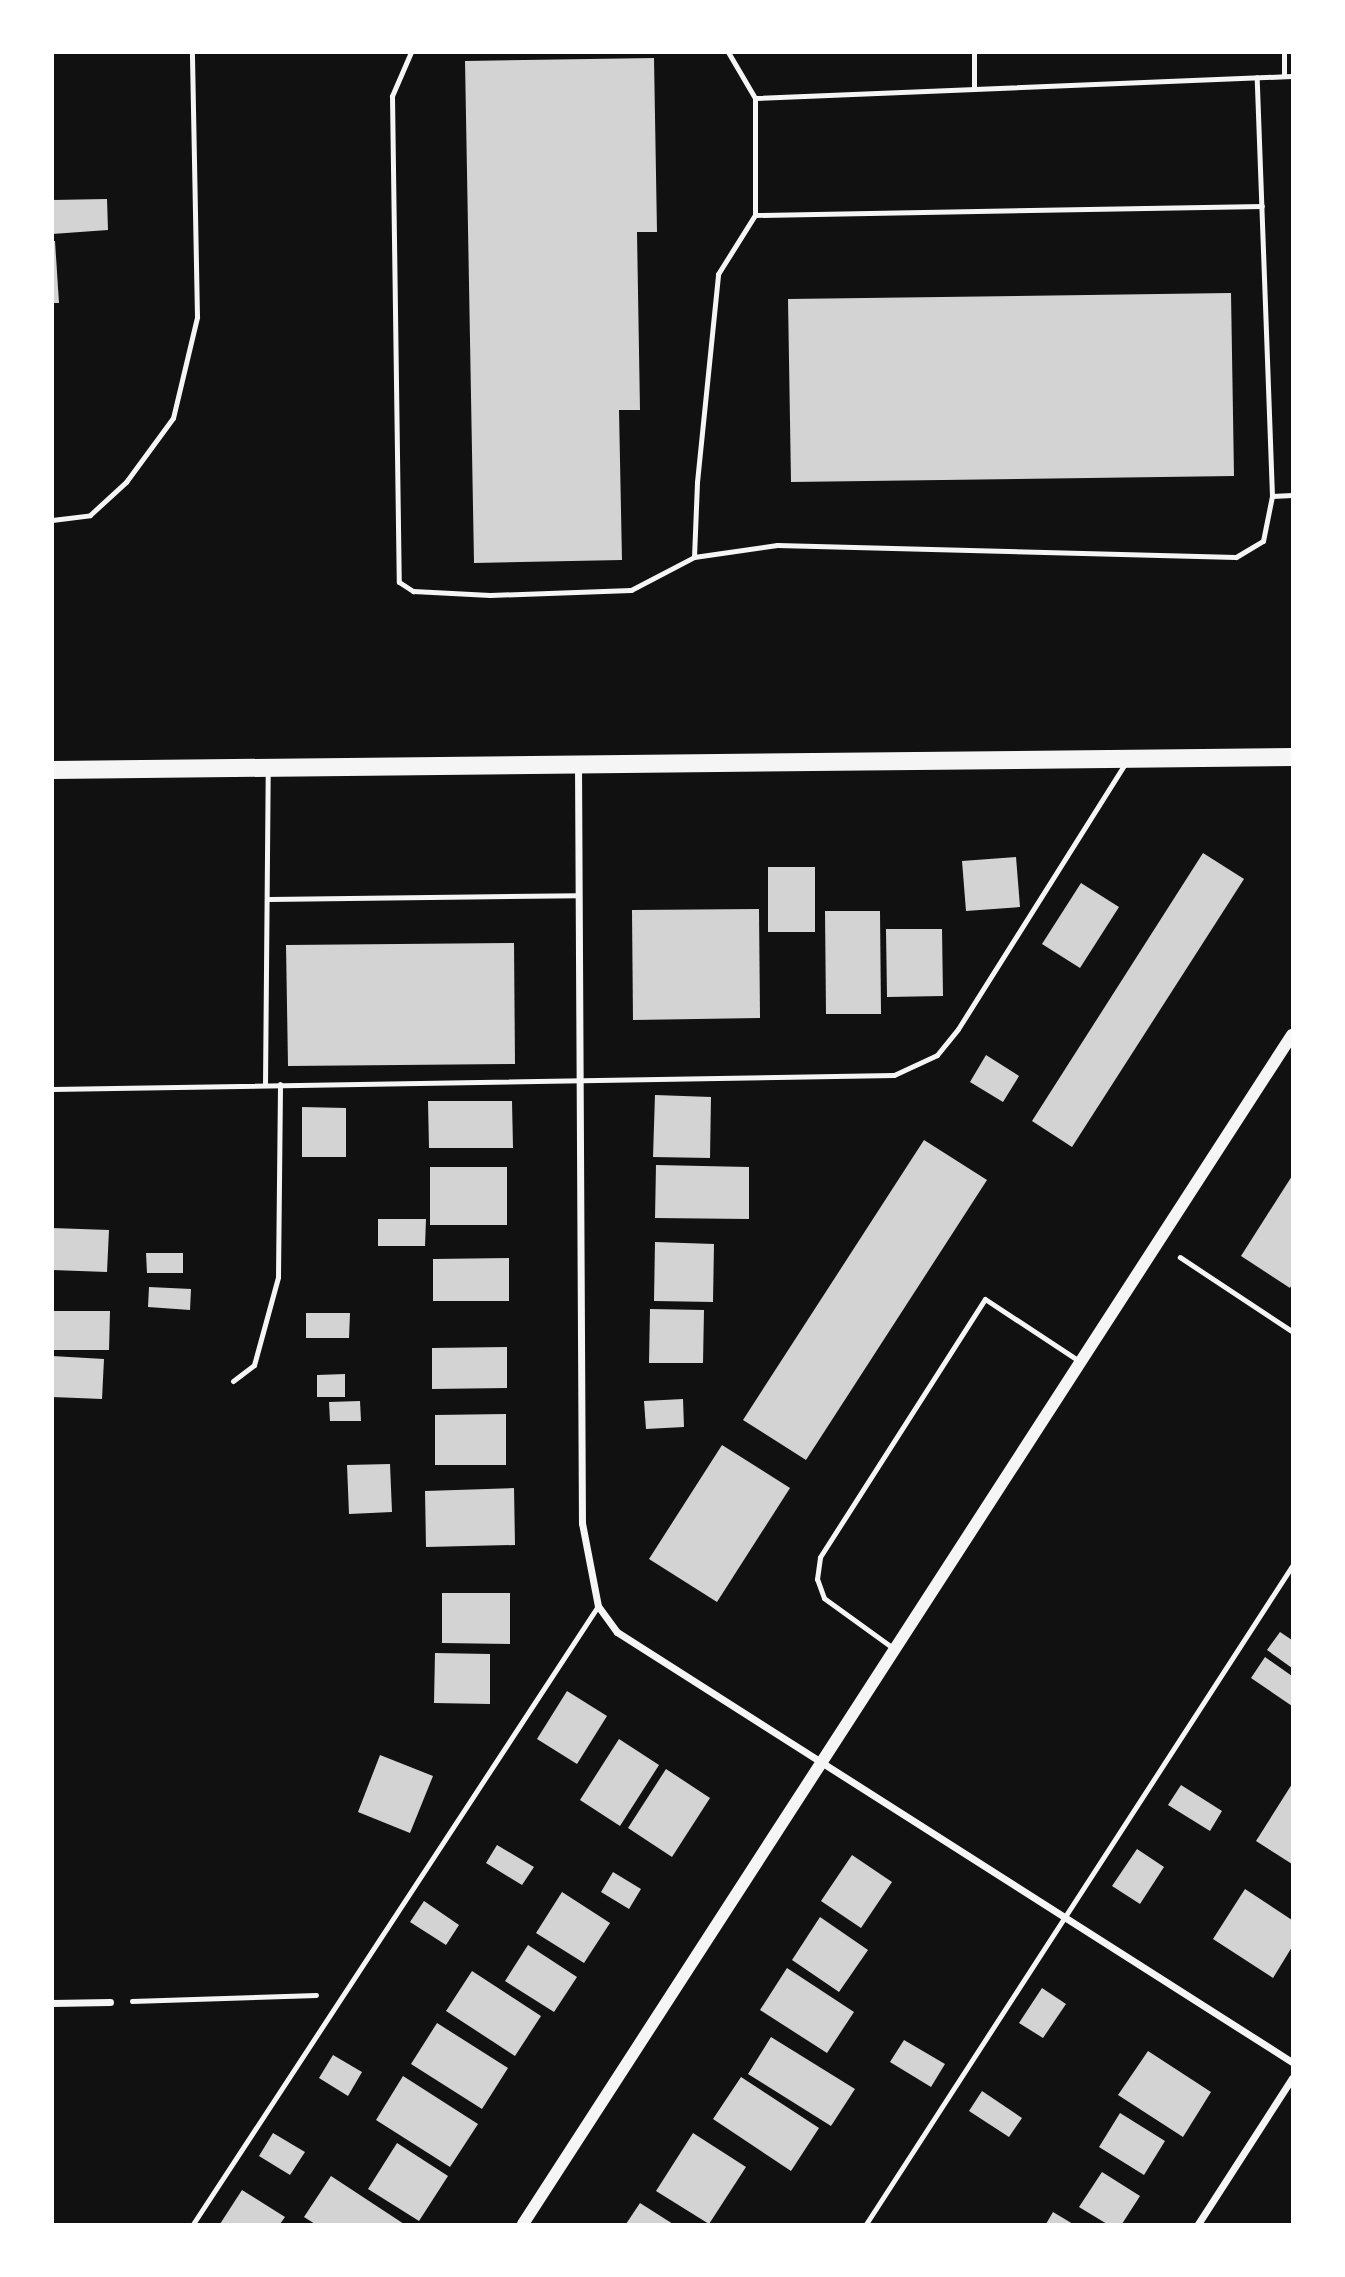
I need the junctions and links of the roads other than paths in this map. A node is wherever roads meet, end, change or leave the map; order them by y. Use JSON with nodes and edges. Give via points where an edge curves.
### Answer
{"nodes":[{"id":1,"x":192,"y":52,"type":"edge"},
{"id":2,"x":411,"y":52,"type":"edge"},
{"id":3,"x":728,"y":52,"type":"edge"},
{"id":4,"x":974,"y":52,"type":"edge"},
{"id":5,"x":1284,"y":52,"type":"edge"},
{"id":6,"x":1284,"y":76,"type":"junction"},
{"id":7,"x":1293,"y":76,"type":"edge"},
{"id":8,"x":1257,"y":77,"type":"junction"},
{"id":9,"x":974,"y":89,"type":"junction"},
{"id":10,"x":755,"y":98,"type":"junction"},
{"id":11,"x":1262,"y":206,"type":"junction"},
{"id":12,"x":755,"y":215,"type":"junction"},
{"id":13,"x":1293,"y":495,"type":"edge"},
{"id":14,"x":1272,"y":496,"type":"junction"},
{"id":15,"x":52,"y":520,"type":"edge"},
{"id":16,"x":694,"y":556,"type":"junction"},
{"id":17,"x":1293,"y":757,"type":"edge"},
{"id":18,"x":1129,"y":758,"type":"junction"},
{"id":19,"x":578,"y":761,"type":"junction"},
{"id":20,"x":268,"y":766,"type":"junction"},
{"id":21,"x":52,"y":770,"type":"edge"},
{"id":22,"x":579,"y":895,"type":"junction"},
{"id":23,"x":269,"y":899,"type":"junction"},
{"id":24,"x":1293,"y":1035,"type":"edge"},
{"id":25,"x":578,"y":1079,"type":"junction"},
{"id":26,"x":265,"y":1084,"type":"junction"},
{"id":27,"x":280,"y":1084,"type":"junction"},
{"id":28,"x":52,"y":1089,"type":"edge"},
{"id":29,"x":1082,"y":1363,"type":"junction"},
{"id":30,"x":233,"y":1381,"type":"dead end"},
{"id":31,"x":1293,"y":1566,"type":"edge"},
{"id":32,"x":598,"y":1606,"type":"junction"},
{"id":33,"x":896,"y":1650,"type":"junction"},
{"id":34,"x":823,"y":1766,"type":"junction"},
{"id":35,"x":1063,"y":1917,"type":"junction"},
{"id":36,"x":110,"y":2002,"type":"road end"},
{"id":37,"x":52,"y":2003,"type":"edge"},
{"id":38,"x":1293,"y":2062,"type":"edge"},
{"id":39,"x":1293,"y":2078,"type":"edge"},
{"id":40,"x":193,"y":2224,"type":"edge"},
{"id":41,"x":523,"y":2224,"type":"edge"},
{"id":42,"x":866,"y":2224,"type":"edge"},
{"id":43,"x":1198,"y":2224,"type":"edge"}],
"edges":[{"from":1,"to":15,"type":"lane","via":[[197,317],[173,418],[126,482],[90,515]]},
{"from":2,"to":16,"type":"lane","via":[[392,96],[400,582],[413,591],[490,595],[631,590]]},
{"from":3,"to":10,"type":"lane"},
{"from":4,"to":9,"type":"lane"},
{"from":5,"to":6,"type":"lane"},
{"from":6,"to":7,"type":"lane"},
{"from":6,"to":8,"type":"lane"},
{"from":8,"to":9,"type":"lane"},
{"from":8,"to":11,"type":"lane"},
{"from":9,"to":10,"type":"lane"},
{"from":10,"to":12,"type":"lane"},
{"from":11,"to":12,"type":"lane"},
{"from":11,"to":14,"type":"lane"},
{"from":12,"to":16,"type":"lane","via":[[718,274]]},
{"from":13,"to":14,"type":"lane"},
{"from":14,"to":16,"type":"lane","via":[[1263,541],[1236,557],[777,545]]},
{"from":17,"to":18,"type":"main road"},
{"from":18,"to":19,"type":"main road"},
{"from":18,"to":25,"type":"lane","via":[[958,1029],[920,1066],[894,1075]]},
{"from":19,"to":20,"type":"main road"},
{"from":19,"to":22,"type":"street"},
{"from":20,"to":21,"type":"main road"},
{"from":20,"to":23,"type":"lane"},
{"from":22,"to":23,"type":"lane"},
{"from":22,"to":25,"type":"street"},
{"from":23,"to":26,"type":"lane"},
{"from":24,"to":29,"type":"street"},
{"from":25,"to":27,"type":"lane"},
{"from":25,"to":32,"type":"street","via":[[582,1523]]},
{"from":26,"to":27,"type":"lane"},
{"from":26,"to":28,"type":"lane"},
{"from":27,"to":30,"type":"lane","via":[[278,1277],[254,1365]]},
{"from":29,"to":33,"type":"street"},
{"from":29,"to":33,"type":"lane","via":[[985,1299],[820,1557],[817,1579],[824,1598],[841,1615]]},
{"from":31,"to":35,"type":"lane"},
{"from":32,"to":34,"type":"street","via":[[618,1632]]},
{"from":32,"to":40,"type":"lane"},
{"from":33,"to":34,"type":"street"},
{"from":34,"to":35,"type":"street"},
{"from":34,"to":41,"type":"street"},
{"from":35,"to":38,"type":"street"},
{"from":35,"to":42,"type":"lane"},
{"from":36,"to":37,"type":"street"},
{"from":39,"to":43,"type":"street"}]}
